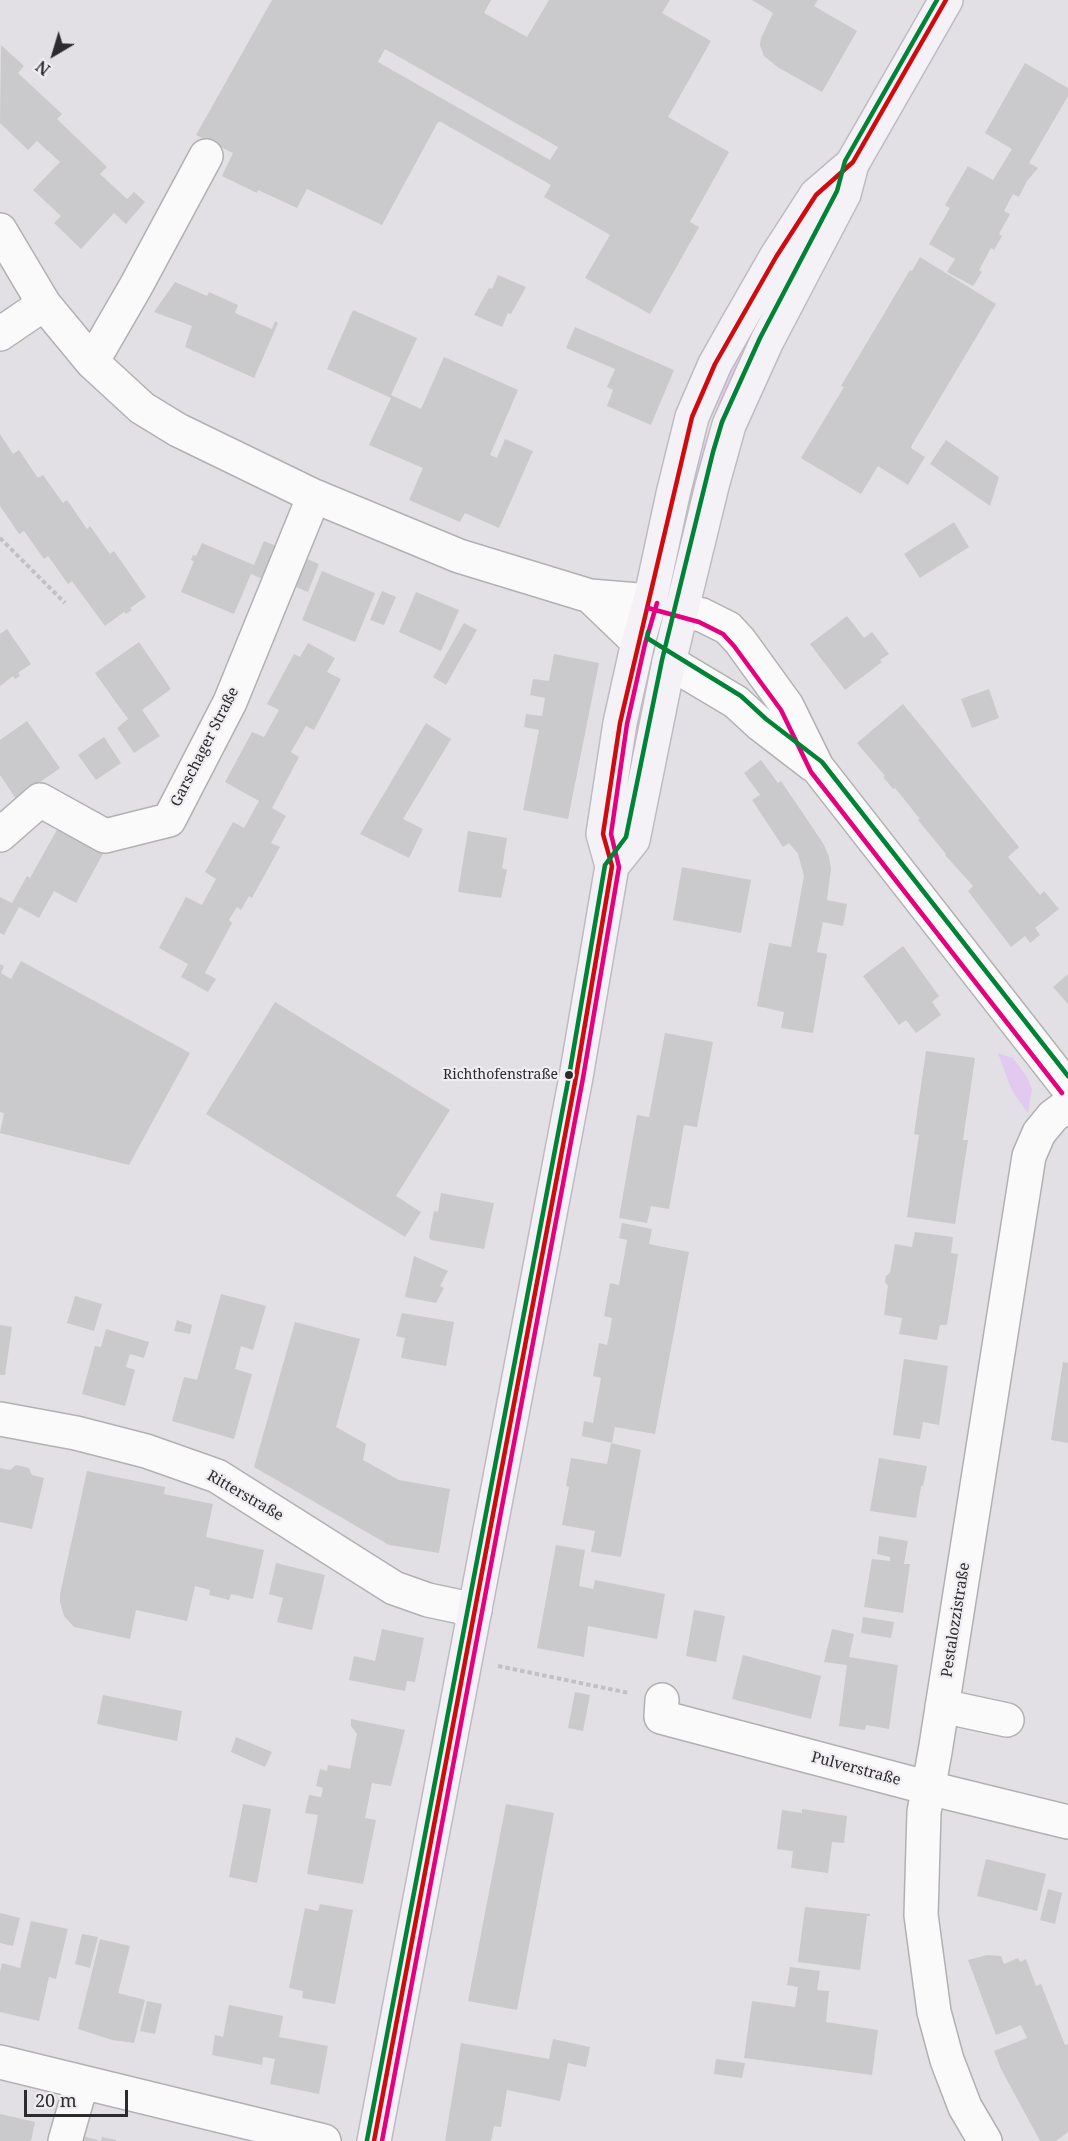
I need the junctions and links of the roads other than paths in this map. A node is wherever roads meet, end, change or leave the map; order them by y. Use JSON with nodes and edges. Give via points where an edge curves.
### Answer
{"nodes":[{"id":1,"x":946,"y":0,"type":"edge"},
{"id":2,"x":206,"y":156,"type":"dead end"},
{"id":3,"x":852,"y":164,"type":"junction"},
{"id":4,"x":0,"y":230,"type":"edge"},
{"id":5,"x":44,"y":304,"type":"junction"},
{"id":6,"x":0,"y":334,"type":"edge"},
{"id":7,"x":92,"y":362,"type":"junction"},
{"id":8,"x":314,"y":495,"type":"junction"},
{"id":9,"x":590,"y":596,"type":"junction"},
{"id":10,"x":650,"y":601,"type":"junction"},
{"id":11,"x":682,"y":610,"type":"junction"},
{"id":12,"x":638,"y":642,"type":"junction"},
{"id":13,"x":669,"y":662,"type":"junction"},
{"id":14,"x":817,"y":767,"type":"junction"},
{"id":15,"x":0,"y":834,"type":"edge"},
{"id":16,"x":612,"y":866,"type":"junction"},
{"id":17,"x":1068,"y":1088,"type":"edge"},
{"id":18,"x":1068,"y":1106,"type":"edge"},
{"id":19,"x":0,"y":1419,"type":"edge"},
{"id":20,"x":475,"y":1610,"type":"junction"},
{"id":21,"x":662,"y":1700,"type":"road end"},
{"id":22,"x":942,"y":1706,"type":"junction"},
{"id":23,"x":1007,"y":1720,"type":"dead end"},
{"id":24,"x":929,"y":1788,"type":"junction"},
{"id":25,"x":1068,"y":1822,"type":"edge"},
{"id":26,"x":0,"y":2062,"type":"edge"},
{"id":27,"x":82,"y":2082,"type":"junction"},
{"id":28,"x":65,"y":2141,"type":"edge"},
{"id":29,"x":324,"y":2141,"type":"edge"},
{"id":30,"x":374,"y":2141,"type":"edge"},
{"id":31,"x":985,"y":2141,"type":"edge"}],
"edges":[{"from":1,"to":3,"type":"main road"},
{"from":2,"to":7,"type":"street"},
{"from":3,"to":10,"type":"main road","via":[[816,195],[715,364],[692,417]]},
{"from":3,"to":11,"type":"main road","via":[[844,194],[767,341],[729,425]]},
{"from":4,"to":5,"type":"street"},
{"from":5,"to":6,"type":"street"},
{"from":5,"to":7,"type":"street"},
{"from":7,"to":8,"type":"street","via":[[142,408],[178,430]]},
{"from":8,"to":9,"type":"street","via":[[459,556]]},
{"from":8,"to":15,"type":"street","name":"Garschager Straße","via":[[230,702],[169,820],[105,836],[40,800]]},
{"from":9,"to":10,"type":"street"},
{"from":9,"to":12,"type":"street"},
{"from":10,"to":11,"type":"main road"},
{"from":10,"to":12,"type":"main road"},
{"from":11,"to":13,"type":"main road"},
{"from":11,"to":14,"type":"street","via":[[728,628],[740,641],[787,706]]},
{"from":12,"to":13,"type":"main road"},
{"from":12,"to":16,"type":"main road","via":[[620,723],[603,834]]},
{"from":13,"to":14,"type":"street","via":[[736,702]]},
{"from":13,"to":16,"type":"main road","via":[[633,840]]},
{"from":14,"to":17,"type":"street"},
{"from":16,"to":20,"type":"main road"},
{"from":18,"to":22,"type":"street","name":"Pestalozzistraße","via":[[1039,1133],[1029,1156]]},
{"from":19,"to":20,"type":"street","name":"Ritterstraße","via":[[146,1451],[218,1476],[394,1588]]},
{"from":20,"to":30,"type":"main road"},
{"from":21,"to":24,"type":"street","name":"Pulverstraße","via":[[661,1717]]},
{"from":22,"to":23,"type":"street"},
{"from":22,"to":24,"type":"street","name":"Pestalozzistraße"},
{"from":24,"to":25,"type":"street","name":"Pulverstraße"},
{"from":24,"to":31,"type":"street","name":"Pestalozzistraße","via":[[924,1812],[921,1915],[934,2012],[965,2107]]},
{"from":26,"to":27,"type":"street"},
{"from":27,"to":28,"type":"street"},
{"from":27,"to":29,"type":"street"}]}
